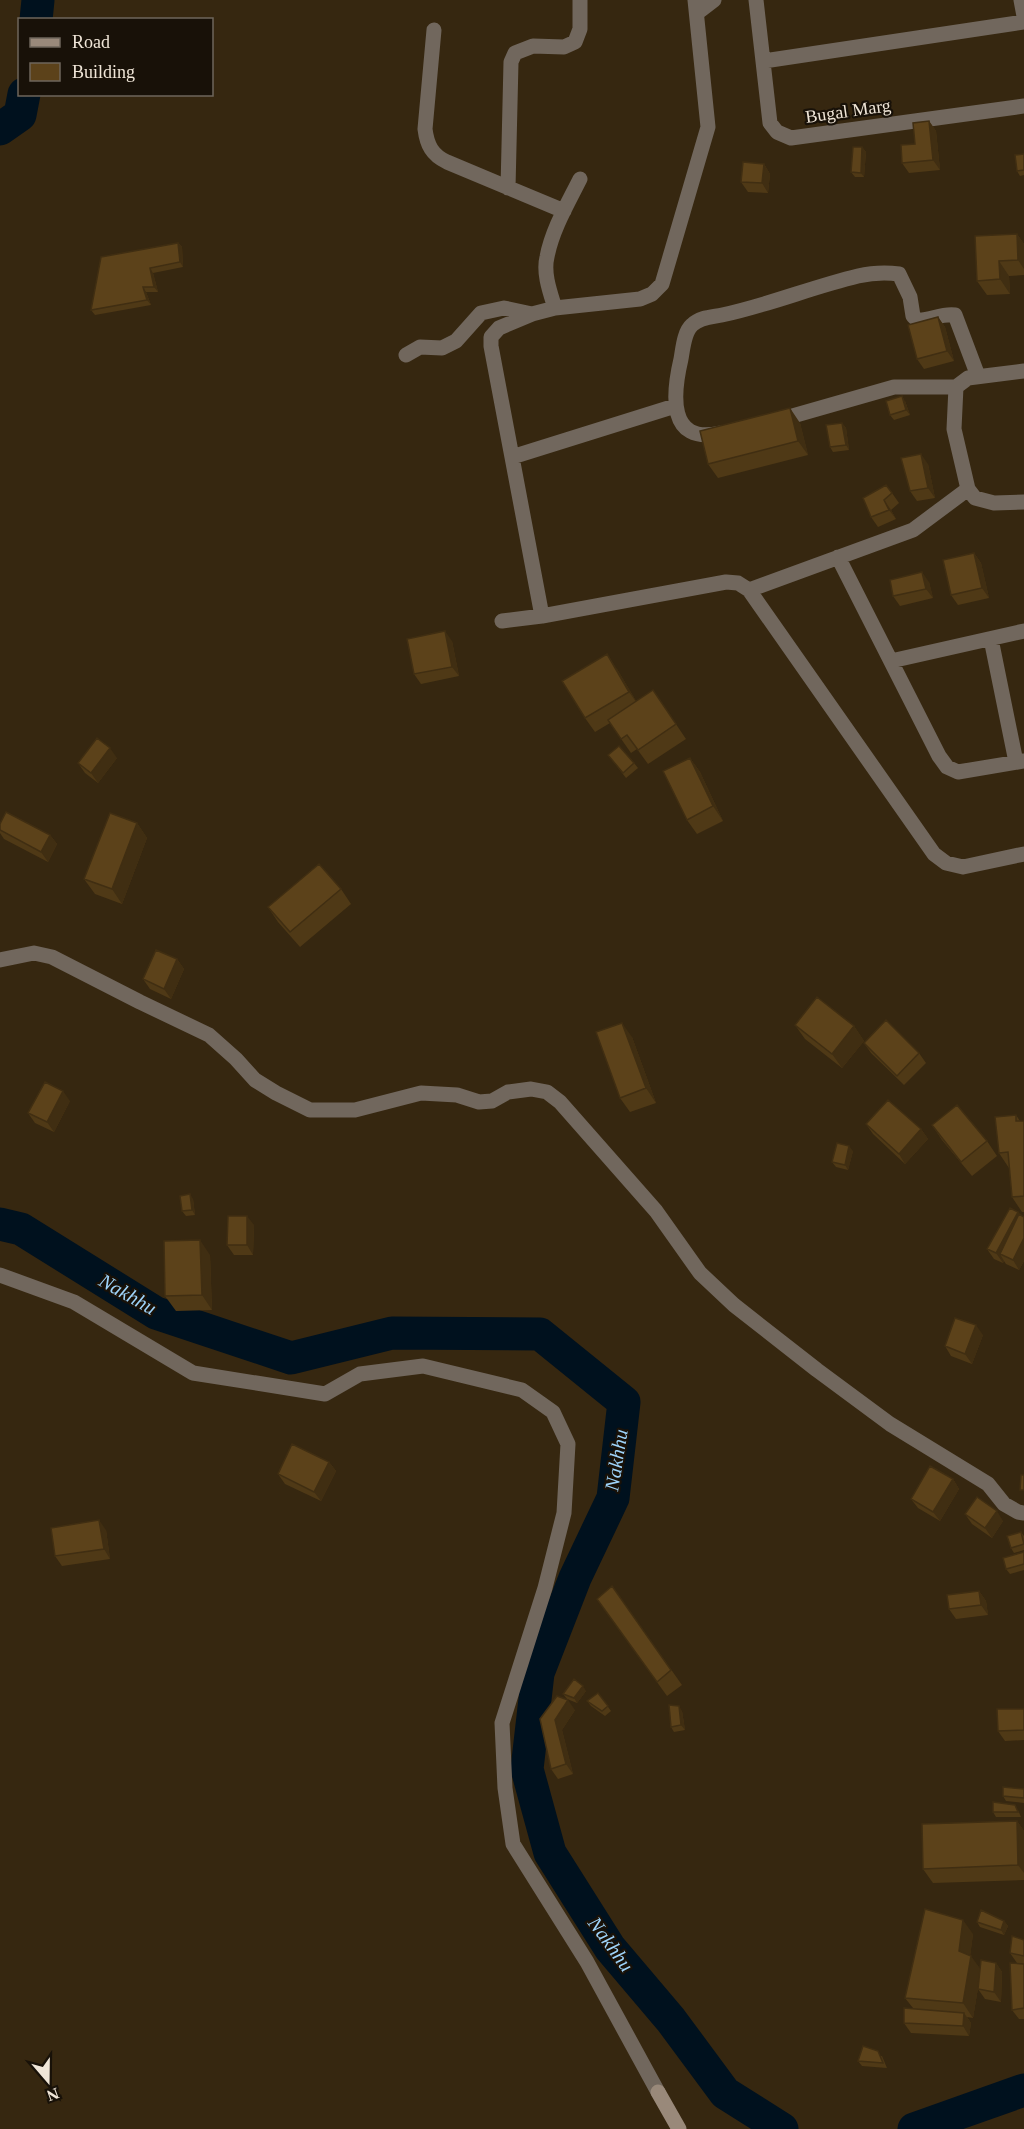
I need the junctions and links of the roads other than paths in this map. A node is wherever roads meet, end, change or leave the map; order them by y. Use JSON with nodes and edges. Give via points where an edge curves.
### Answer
{"nodes":[{"id":1,"x":580,"y":0,"type":"edge"},
{"id":2,"x":714,"y":0,"type":"edge"},
{"id":3,"x":756,"y":0,"type":"edge"},
{"id":4,"x":1021,"y":0,"type":"edge"},
{"id":5,"x":696,"y":6,"type":"edge"},
{"id":6,"x":1024,"y":16,"type":"edge"},
{"id":7,"x":1024,"y":22,"type":"edge"},
{"id":8,"x":434,"y":30,"type":"dead end"},
{"id":9,"x":764,"y":62,"type":"junction"},
{"id":10,"x":1024,"y":106,"type":"edge"},
{"id":11,"x":580,"y":179,"type":"dead end"},
{"id":12,"x":508,"y":188,"type":"junction"},
{"id":13,"x":564,"y":211,"type":"junction"},
{"id":14,"x":555,"y":308,"type":"junction"},
{"id":15,"x":532,"y":315,"type":"junction"},
{"id":16,"x":406,"y":355,"type":"dead end"},
{"id":17,"x":1024,"y":371,"type":"edge"},
{"id":18,"x":978,"y":376,"type":"junction"},
{"id":19,"x":956,"y":387,"type":"junction"},
{"id":20,"x":675,"y":406,"type":"junction"},
{"id":21,"x":761,"y":424,"type":"edge"},
{"id":22,"x":740,"y":429,"type":"edge"},
{"id":23,"x":512,"y":457,"type":"junction"},
{"id":24,"x":968,"y":489,"type":"junction"},
{"id":25,"x":1024,"y":502,"type":"edge"},
{"id":26,"x":838,"y":557,"type":"junction"},
{"id":27,"x":749,"y":590,"type":"junction"},
{"id":28,"x":542,"y":616,"type":"junction"},
{"id":29,"x":502,"y":621,"type":"dead end"},
{"id":30,"x":1024,"y":632,"type":"edge"},
{"id":31,"x":992,"y":639,"type":"junction"},
{"id":32,"x":891,"y":661,"type":"junction"},
{"id":33,"x":1020,"y":762,"type":"edge"},
{"id":34,"x":1024,"y":854,"type":"edge"},
{"id":35,"x":0,"y":960,"type":"edge"},
{"id":36,"x":0,"y":1275,"type":"edge"},
{"id":37,"x":1024,"y":1513,"type":"edge"},
{"id":38,"x":679,"y":2129,"type":"edge"}],
"edges":[{"from":1,"to":12,"type":"street","via":[[580,29],[575,42],[564,47],[533,46],[515,53],[511,62]]},
{"from":2,"to":5,"type":"street"},
{"from":3,"to":9,"type":"street","name":"Bugal Marg"},
{"from":4,"to":6,"type":"street"},
{"from":5,"to":14,"type":"street","via":[[708,127],[662,284],[640,299]]},
{"from":7,"to":9,"type":"street"},
{"from":8,"to":12,"type":"street","via":[[427,141],[439,158]]},
{"from":9,"to":10,"type":"street","name":"Bugal Marg","via":[[770,123],[777,132],[791,138]]},
{"from":11,"to":13,"type":"street"},
{"from":12,"to":13,"type":"street"},
{"from":13,"to":14,"type":"street","via":[[546,258]]},
{"from":14,"to":15,"type":"street"},
{"from":15,"to":16,"type":"street","via":[[504,308],[481,313],[456,341],[442,348],[420,347]]},
{"from":15,"to":23,"type":"street","via":[[499,328],[491,338]]},
{"from":17,"to":18,"type":"street"},
{"from":18,"to":19,"type":"street"},
{"from":18,"to":20,"type":"street","via":[[955,315],[917,320],[899,274],[860,275],[693,324],[687,332],[675,384]]},
{"from":19,"to":21,"type":"street","via":[[894,387]]},
{"from":19,"to":24,"type":"street","via":[[954,429]]},
{"from":20,"to":22,"type":"street","via":[[684,427],[694,435],[705,437]]},
{"from":20,"to":23,"type":"street"},
{"from":23,"to":28,"type":"street"},
{"from":24,"to":25,"type":"street","via":[[975,498],[994,503]]},
{"from":24,"to":26,"type":"street","via":[[913,530]]},
{"from":26,"to":27,"type":"street"},
{"from":26,"to":32,"type":"street"},
{"from":27,"to":28,"type":"street","via":[[726,582]]},
{"from":27,"to":34,"type":"street","via":[[933,854],[946,863],[963,867]]},
{"from":28,"to":29,"type":"street"},
{"from":30,"to":31,"type":"street"},
{"from":31,"to":32,"type":"street"},
{"from":31,"to":33,"type":"street"},
{"from":32,"to":33,"type":"street","via":[[947,767],[958,772]]},
{"from":35,"to":37,"type":"street","via":[[34,953],[52,957],[209,1035],[255,1080],[310,1110],[355,1110],[421,1093],[457,1095],[479,1102],[519,1090],[547,1092],[656,1211],[700,1274],[735,1305],[890,1424],[988,1484],[1004,1504]]},
{"from":36,"to":38,"type":"street","via":[[74,1302],[193,1373],[325,1394],[360,1374],[423,1366],[522,1390],[553,1412],[568,1444],[564,1513],[545,1588],[502,1723],[513,1844],[587,1962]]}]}
